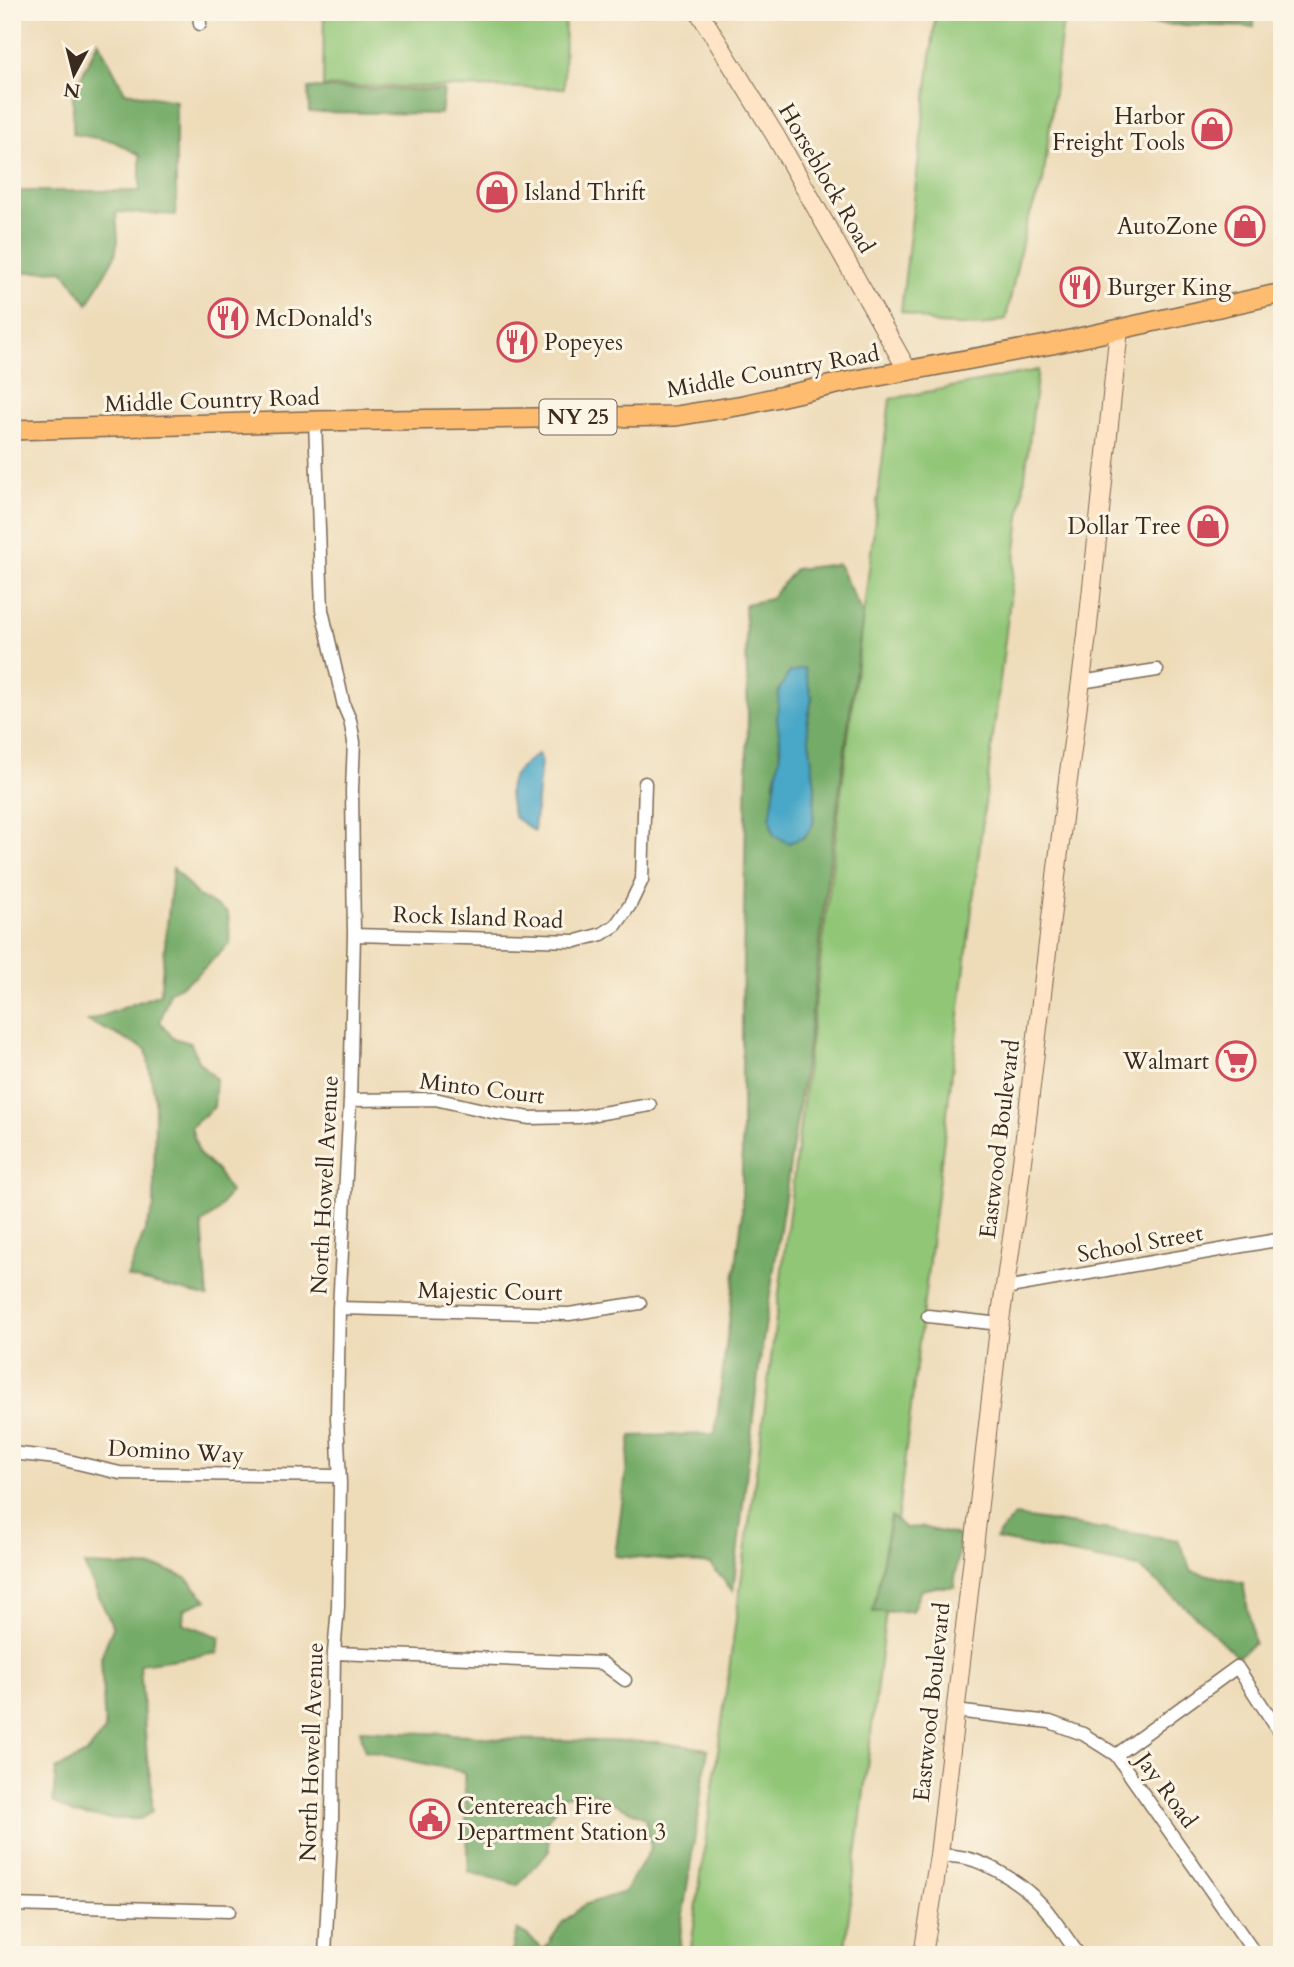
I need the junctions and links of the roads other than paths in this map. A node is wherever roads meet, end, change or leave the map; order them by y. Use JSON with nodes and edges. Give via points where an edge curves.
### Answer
{"nodes":[{"id":1,"x":699,"y":12,"type":"edge"},
{"id":2,"x":1282,"y":293,"type":"edge"},
{"id":3,"x":1119,"y":329,"type":"junction"},
{"id":4,"x":908,"y":371,"type":"junction"},
{"id":5,"x":315,"y":421,"type":"junction"},
{"id":6,"x":12,"y":430,"type":"edge"},
{"id":7,"x":1157,"y":670,"type":"dead end"},
{"id":8,"x":1081,"y":682,"type":"junction"},
{"id":9,"x":645,"y":783,"type":"dead end"},
{"id":10,"x":354,"y":934,"type":"junction"},
{"id":11,"x":350,"y":1100,"type":"junction"},
{"id":12,"x":650,"y":1105,"type":"dead end"},
{"id":13,"x":1282,"y":1239,"type":"edge"},
{"id":14,"x":1005,"y":1288,"type":"junction"},
{"id":15,"x":640,"y":1303,"type":"dead end"},
{"id":16,"x":339,"y":1308,"type":"junction"},
{"id":17,"x":928,"y":1316,"type":"dead end"},
{"id":18,"x":1000,"y":1324,"type":"junction"},
{"id":19,"x":12,"y":1453,"type":"edge"},
{"id":20,"x":339,"y":1476,"type":"junction"},
{"id":21,"x":334,"y":1653,"type":"junction"},
{"id":22,"x":625,"y":1680,"type":"dead end"},
{"id":23,"x":956,"y":1711,"type":"junction"},
{"id":24,"x":1282,"y":1736,"type":"edge"},
{"id":25,"x":1116,"y":1755,"type":"junction"},
{"id":26,"x":939,"y":1855,"type":"junction"},
{"id":27,"x":12,"y":1905,"type":"edge"},
{"id":28,"x":229,"y":1910,"type":"dead end"},
{"id":29,"x":326,"y":1955,"type":"edge"},
{"id":30,"x":923,"y":1955,"type":"edge"},
{"id":31,"x":1079,"y":1955,"type":"edge"},
{"id":32,"x":1256,"y":1955,"type":"edge"}],
"edges":[{"from":1,"to":4,"type":"street","name":"Horseblock Road","via":[[775,135]]},
{"from":2,"to":3,"type":"main road","name":"Middle Country Road","number":"NY 25"},
{"from":3,"to":4,"type":"main road","name":"Middle Country Road","number":"NY 25"},
{"from":3,"to":8,"type":"street","name":"Eastwood Boulevard"},
{"from":4,"to":5,"type":"main road","name":"Middle Country Road","number":"NY 25","via":[[676,416]]},
{"from":5,"to":6,"type":"main road","name":"Middle Country Road","number":"NY 25"},
{"from":5,"to":10,"type":"street","name":"North Howell Avenue","via":[[322,610],[354,742]]},
{"from":7,"to":8,"type":"street"},
{"from":8,"to":14,"type":"street","name":"Eastwood Boulevard"},
{"from":9,"to":10,"type":"street","name":"Rock Island Road","via":[[642,880],[616,925],[602,933],[576,941]]},
{"from":10,"to":11,"type":"street","name":"North Howell Avenue"},
{"from":11,"to":12,"type":"street","name":"Minto Court","via":[[435,1099],[530,1118],[578,1118]]},
{"from":11,"to":16,"type":"street","name":"North Howell Avenue"},
{"from":13,"to":14,"type":"street","name":"School Street"},
{"from":14,"to":18,"type":"street","name":"Eastwood Boulevard"},
{"from":15,"to":16,"type":"street","name":"Majestic Court","via":[[569,1314]]},
{"from":16,"to":20,"type":"street","name":"North Howell Avenue"},
{"from":17,"to":18,"type":"street"},
{"from":18,"to":23,"type":"street","name":"Eastwood Boulevard"},
{"from":19,"to":20,"type":"street","name":"Domino Way","via":[[120,1473]]},
{"from":20,"to":21,"type":"street","name":"North Howell Avenue"},
{"from":21,"to":22,"type":"street","via":[[602,1663]]},
{"from":21,"to":29,"type":"street","name":"North Howell Avenue"},
{"from":23,"to":25,"type":"street","name":"Jay Road","via":[[1050,1722],[1083,1734]]},
{"from":23,"to":26,"type":"street","name":"Eastwood Boulevard"},
{"from":24,"to":25,"type":"street","via":[[1237,1667]]},
{"from":25,"to":32,"type":"street","name":"Jay Road"},
{"from":26,"to":30,"type":"street","name":"Eastwood Boulevard"},
{"from":26,"to":31,"type":"street","via":[[962,1857],[1003,1874],[1045,1908]]},
{"from":27,"to":28,"type":"street"}]}
